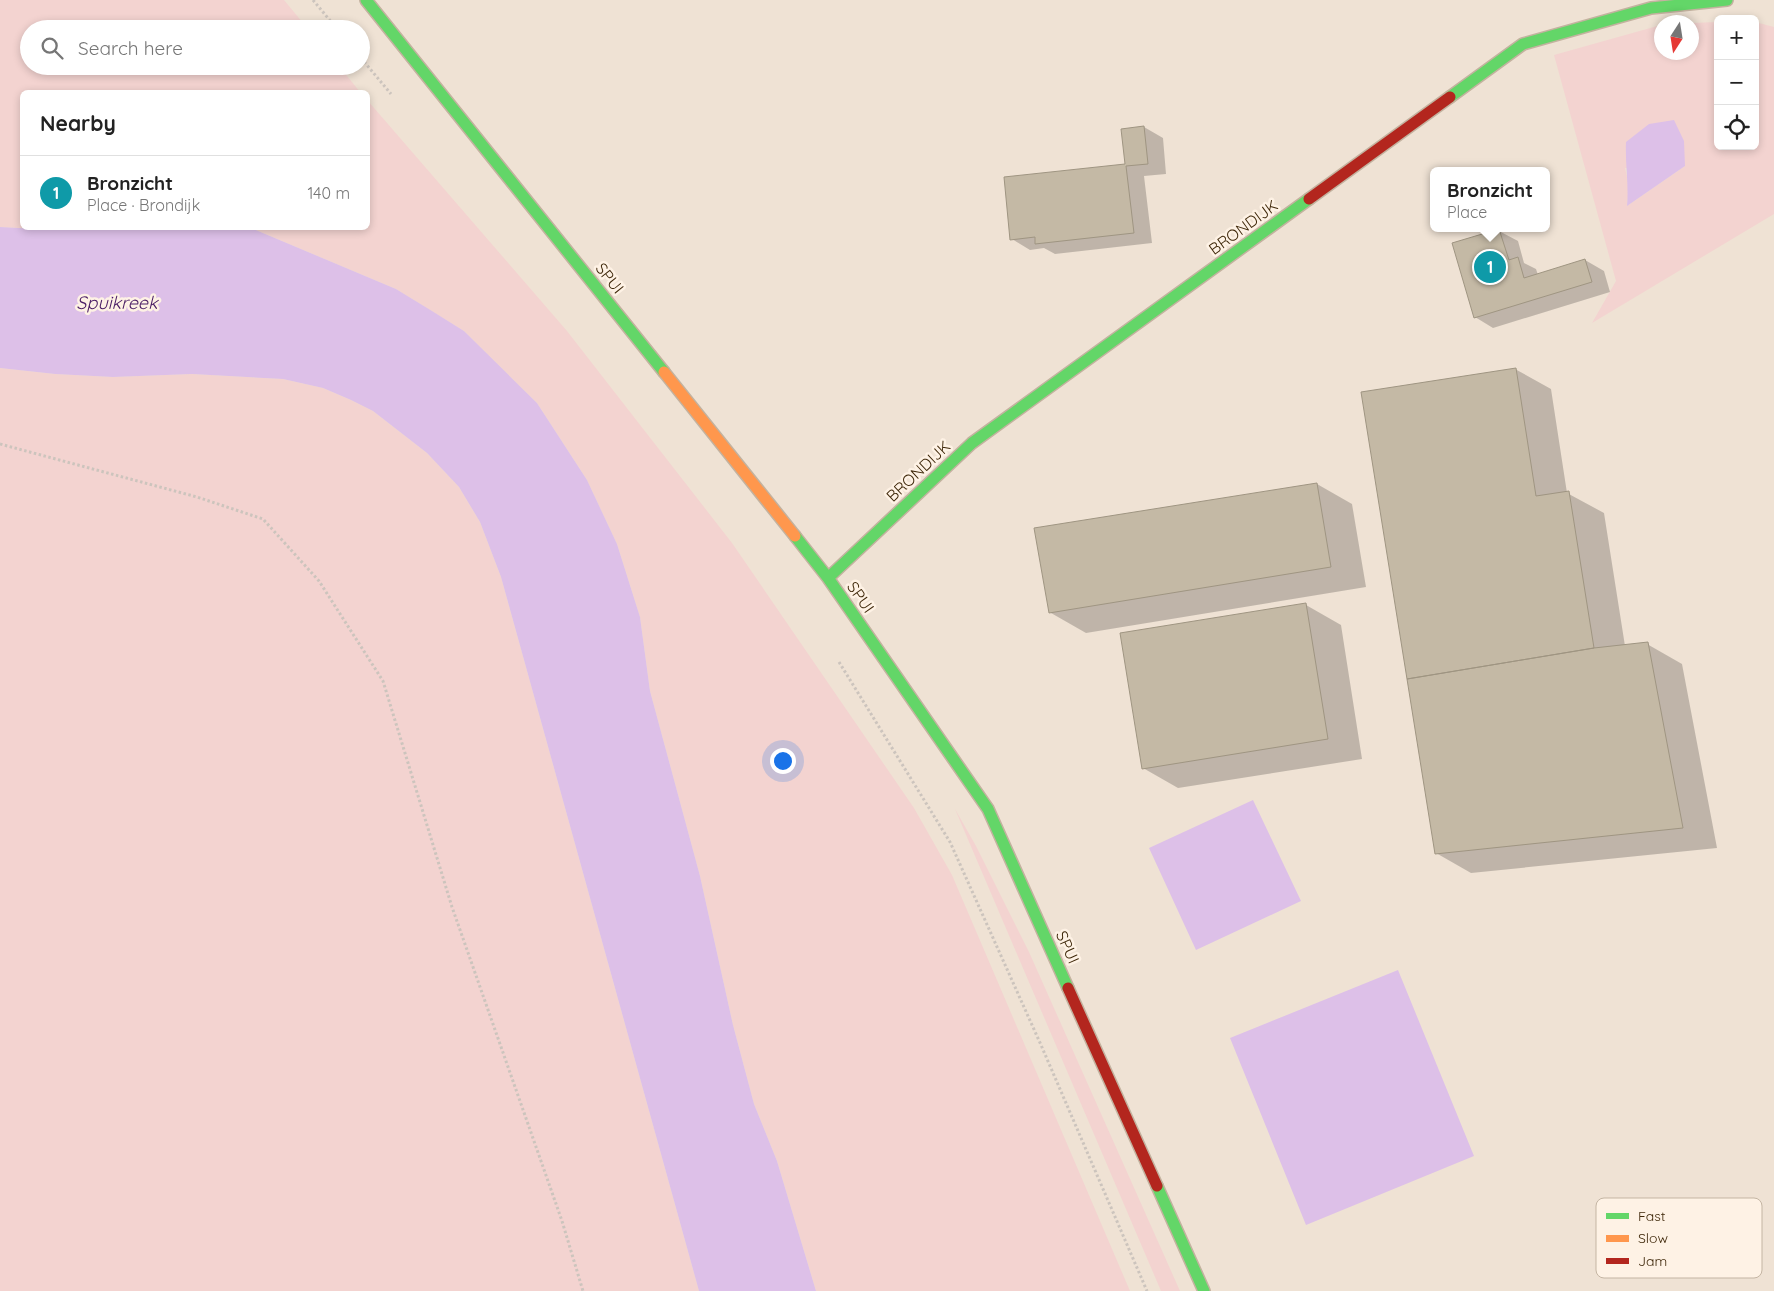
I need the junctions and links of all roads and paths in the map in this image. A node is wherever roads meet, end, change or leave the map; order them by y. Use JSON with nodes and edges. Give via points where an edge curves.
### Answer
{"nodes":[{"id":1,"x":313,"y":0,"type":"edge"},
{"id":2,"x":366,"y":0,"type":"edge"},
{"id":3,"x":1727,"y":0,"type":"edge"},
{"id":4,"x":330,"y":20,"type":"edge"},
{"id":5,"x":370,"y":69,"type":"edge"},
{"id":6,"x":392,"y":95,"type":"dead end"},
{"id":7,"x":0,"y":444,"type":"edge"},
{"id":8,"x":828,"y":578,"type":"junction"},
{"id":9,"x":835,"y":655,"type":"dead end"},
{"id":10,"x":584,"y":1291,"type":"edge"},
{"id":11,"x":1147,"y":1291,"type":"edge"},
{"id":12,"x":1204,"y":1291,"type":"edge"}],
"edges":[{"from":1,"to":4,"type":"path"},
{"from":2,"to":8,"type":"main road","name":"SPUI"},
{"from":3,"to":8,"type":"main road","name":"BRONDIJK","via":[[1652,8],[1523,44],[972,443]]},
{"from":5,"to":6,"type":"path"},
{"from":7,"to":10,"type":"path","via":[[188,494],[262,519],[319,581],[383,682],[452,906]]},
{"from":8,"to":12,"type":"main road","name":"SPUI","via":[[988,809]]},
{"from":9,"to":11,"type":"path","via":[[950,842]]}]}
